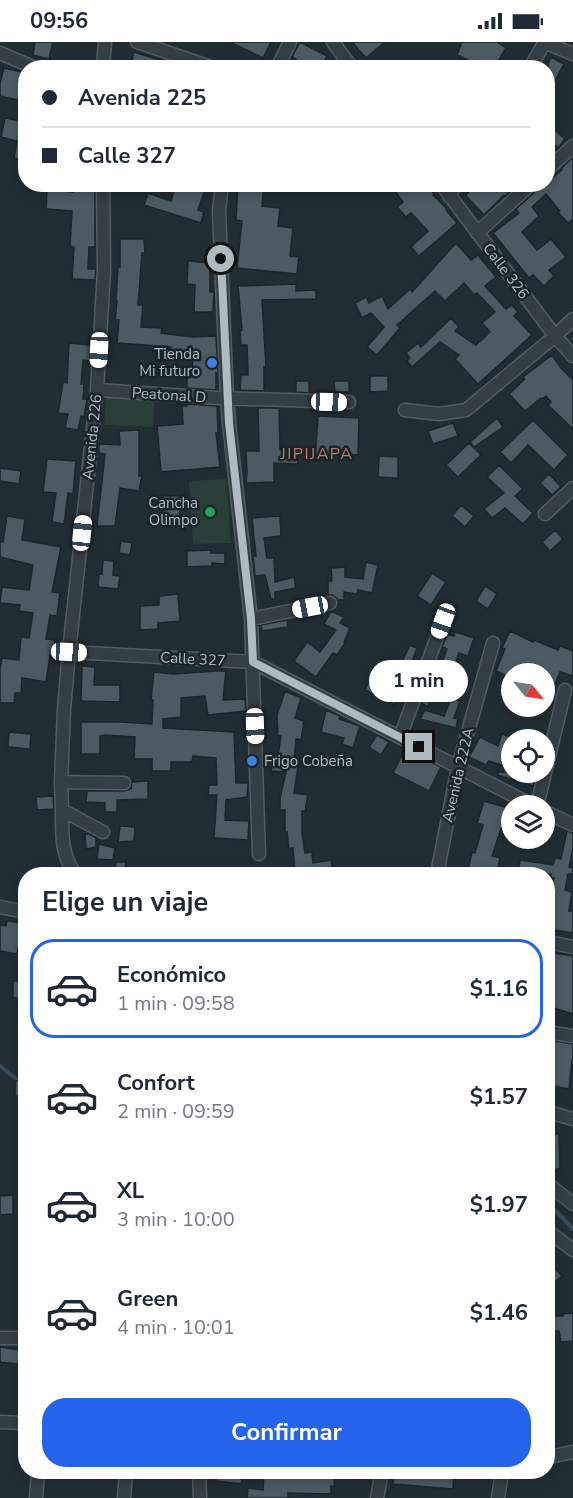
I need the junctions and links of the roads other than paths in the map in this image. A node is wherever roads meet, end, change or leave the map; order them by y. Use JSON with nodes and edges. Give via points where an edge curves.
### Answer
{"nodes":[{"id":1,"x":105,"y":42,"type":"edge"},
{"id":2,"x":136,"y":42,"type":"edge"},
{"id":3,"x":290,"y":42,"type":"edge"},
{"id":4,"x":333,"y":42,"type":"edge"},
{"id":5,"x":545,"y":42,"type":"edge"},
{"id":6,"x":0,"y":53,"type":"edge"},
{"id":7,"x":573,"y":54,"type":"edge"},
{"id":8,"x":104,"y":60,"type":"edge"},
{"id":9,"x":190,"y":60,"type":"edge"},
{"id":10,"x":281,"y":60,"type":"edge"},
{"id":11,"x":346,"y":60,"type":"edge"},
{"id":12,"x":535,"y":60,"type":"edge"},
{"id":13,"x":18,"y":61,"type":"edge"},
{"id":14,"x":573,"y":146,"type":"edge"},
{"id":15,"x":555,"y":163,"type":"edge"},
{"id":16,"x":103,"y":192,"type":"edge"},
{"id":17,"x":221,"y":192,"type":"edge"},
{"id":18,"x":446,"y":192,"type":"edge"},
{"id":19,"x":451,"y":192,"type":"edge"},
{"id":20,"x":522,"y":192,"type":"edge"},
{"id":21,"x":449,"y":196,"type":"junction"},
{"id":22,"x":477,"y":233,"type":"junction"},
{"id":23,"x":573,"y":319,"type":"edge"},
{"id":24,"x":555,"y":336,"type":"junction"},
{"id":25,"x":573,"y":356,"type":"edge"},
{"id":26,"x":97,"y":390,"type":"junction"},
{"id":27,"x":227,"y":398,"type":"junction"},
{"id":28,"x":350,"y":402,"type":"dead end"},
{"id":29,"x":405,"y":410,"type":"dead end"},
{"id":30,"x":573,"y":488,"type":"edge"},
{"id":31,"x":545,"y":514,"type":"dead end"},
{"id":32,"x":330,"y":603,"type":"dead end"},
{"id":33,"x":251,"y":619,"type":"junction"},
{"id":34,"x":443,"y":621,"type":"dead end"},
{"id":35,"x":493,"y":643,"type":"dead end"},
{"id":36,"x":69,"y":652,"type":"junction"},
{"id":37,"x":253,"y":662,"type":"junction"},
{"id":38,"x":565,"y":690,"type":"dead end"},
{"id":39,"x":400,"y":737,"type":"junction"},
{"id":40,"x":458,"y":767,"type":"junction"},
{"id":41,"x":61,"y":782,"type":"junction"},
{"id":42,"x":124,"y":783,"type":"dead end"},
{"id":43,"x":514,"y":795,"type":"edge"},
{"id":44,"x":539,"y":795,"type":"edge"},
{"id":45,"x":62,"y":810,"type":"junction"},
{"id":46,"x":555,"y":816,"type":"edge"},
{"id":47,"x":573,"y":825,"type":"edge"},
{"id":48,"x":103,"y":832,"type":"dead end"},
{"id":49,"x":258,"y":854,"type":"dead end"},
{"id":50,"x":69,"y":867,"type":"edge"},
{"id":51,"x":438,"y":867,"type":"edge"},
{"id":52,"x":0,"y":907,"type":"edge"},
{"id":53,"x":18,"y":910,"type":"edge"},
{"id":54,"x":555,"y":943,"type":"edge"},
{"id":55,"x":573,"y":947,"type":"edge"},
{"id":56,"x":555,"y":1033,"type":"edge"},
{"id":57,"x":573,"y":1036,"type":"edge"},
{"id":58,"x":555,"y":1114,"type":"edge"},
{"id":59,"x":573,"y":1119,"type":"edge"},
{"id":60,"x":555,"y":1190,"type":"edge"},
{"id":61,"x":573,"y":1204,"type":"edge"},
{"id":62,"x":555,"y":1236,"type":"edge"},
{"id":63,"x":572,"y":1249,"type":"edge"},
{"id":64,"x":0,"y":1338,"type":"edge"},
{"id":65,"x":18,"y":1338,"type":"edge"},
{"id":66,"x":0,"y":1422,"type":"edge"},
{"id":67,"x":18,"y":1423,"type":"edge"},
{"id":68,"x":573,"y":1452,"type":"edge"},
{"id":69,"x":555,"y":1456,"type":"edge"},
{"id":70,"x":37,"y":1479,"type":"edge"},
{"id":71,"x":125,"y":1479,"type":"edge"},
{"id":72,"x":199,"y":1479,"type":"edge"},
{"id":73,"x":381,"y":1479,"type":"edge"},
{"id":74,"x":501,"y":1479,"type":"edge"},
{"id":75,"x":36,"y":1498,"type":"edge"},
{"id":76,"x":124,"y":1498,"type":"edge"},
{"id":77,"x":200,"y":1498,"type":"edge"},
{"id":78,"x":377,"y":1498,"type":"edge"},
{"id":79,"x":498,"y":1498,"type":"edge"}],
"edges":[{"from":1,"to":8,"type":"street"},
{"from":2,"to":9,"type":"street"},
{"from":3,"to":10,"type":"street"},
{"from":4,"to":11,"type":"street"},
{"from":5,"to":7,"type":"street"},
{"from":5,"to":12,"type":"street"},
{"from":6,"to":13,"type":"street"},
{"from":14,"to":15,"type":"street"},
{"from":16,"to":26,"type":"street","name":"Avenida 226","via":[[104,270]]},
{"from":17,"to":27,"type":"street"},
{"from":18,"to":21,"type":"street","name":"Calle 326"},
{"from":19,"to":21,"type":"street"},
{"from":20,"to":22,"type":"street"},
{"from":21,"to":22,"type":"street","name":"Calle 326"},
{"from":22,"to":24,"type":"street","name":"Calle 326"},
{"from":23,"to":24,"type":"street"},
{"from":24,"to":25,"type":"street","name":"Calle 326"},
{"from":24,"to":29,"type":"street","via":[[466,410],[439,414]]},
{"from":26,"to":27,"type":"street","name":"Peatonal D"},
{"from":26,"to":36,"type":"street","name":"Avenida 226"},
{"from":27,"to":28,"type":"street","name":"Peatonal D"},
{"from":27,"to":33,"type":"street"},
{"from":30,"to":31,"type":"street"},
{"from":32,"to":33,"type":"street"},
{"from":33,"to":37,"type":"street"},
{"from":34,"to":39,"type":"street"},
{"from":35,"to":40,"type":"street","name":"Avenida 222A"},
{"from":36,"to":37,"type":"street","name":"Calle 327"},
{"from":36,"to":41,"type":"street","name":"Avenida 226"},
{"from":37,"to":39,"type":"street","name":"Calle 327"},
{"from":37,"to":49,"type":"street"},
{"from":38,"to":44,"type":"street"},
{"from":39,"to":40,"type":"street","name":"Calle 327"},
{"from":40,"to":43,"type":"street","name":"Calle 327"},
{"from":40,"to":51,"type":"street","name":"Avenida 222A"},
{"from":41,"to":42,"type":"street"},
{"from":41,"to":45,"type":"street","name":"Avenida 226"},
{"from":45,"to":48,"type":"street"},
{"from":45,"to":50,"type":"street","name":"Avenida 226","via":[[62,837]]},
{"from":46,"to":47,"type":"street"},
{"from":52,"to":53,"type":"street"},
{"from":54,"to":55,"type":"street"},
{"from":56,"to":57,"type":"street"},
{"from":58,"to":59,"type":"street"},
{"from":60,"to":61,"type":"street"},
{"from":62,"to":63,"type":"street"},
{"from":64,"to":65,"type":"street"},
{"from":66,"to":67,"type":"street"},
{"from":68,"to":69,"type":"street"},
{"from":70,"to":75,"type":"street"},
{"from":71,"to":76,"type":"street"},
{"from":72,"to":77,"type":"street"},
{"from":73,"to":78,"type":"street"},
{"from":74,"to":79,"type":"street"}]}
